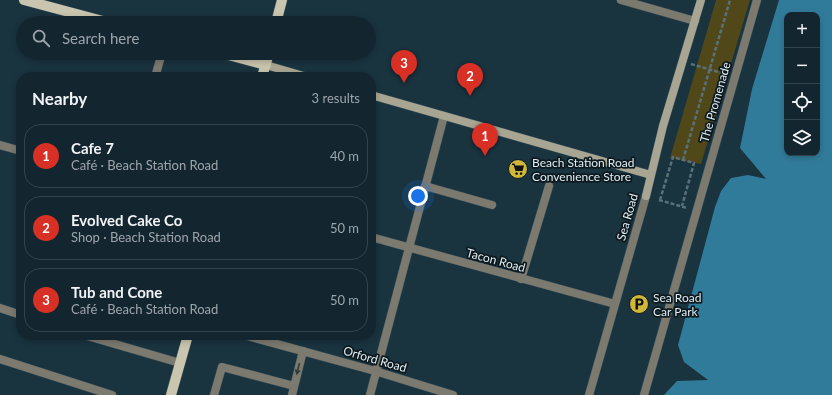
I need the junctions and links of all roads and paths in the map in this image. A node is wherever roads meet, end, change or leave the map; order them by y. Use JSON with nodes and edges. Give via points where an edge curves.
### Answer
{"nodes":[{"id":1,"x":24,"y":0,"type":"edge"},
{"id":2,"x":282,"y":0,"type":"edge"},
{"id":3,"x":621,"y":0,"type":"edge"},
{"id":4,"x":701,"y":0,"type":"edge"},
{"id":5,"x":730,"y":0,"type":"edge"},
{"id":6,"x":757,"y":0,"type":"edge"},
{"id":7,"x":84,"y":16,"type":"edge"},
{"id":8,"x":278,"y":16,"type":"edge"},
{"id":9,"x":695,"y":21,"type":"junction"},
{"id":10,"x":160,"y":60,"type":"edge"},
{"id":11,"x":247,"y":60,"type":"edge"},
{"id":12,"x":267,"y":60,"type":"edge"},
{"id":13,"x":682,"y":62,"type":"junction"},
{"id":14,"x":266,"y":65,"type":"junction"},
{"id":15,"x":710,"y":69,"type":"junction"},
{"id":16,"x":156,"y":72,"type":"edge"},
{"id":17,"x":264,"y":72,"type":"edge"},
{"id":18,"x":290,"y":72,"type":"edge"},
{"id":19,"x":735,"y":77,"type":"junction"},
{"id":20,"x":376,"y":96,"type":"edge"},
{"id":21,"x":444,"y":116,"type":"junction"},
{"id":22,"x":0,"y":145,"type":"edge"},
{"id":23,"x":16,"y":150,"type":"edge"},
{"id":24,"x":683,"y":160,"type":"junction"},
{"id":25,"x":651,"y":175,"type":"junction"},
{"id":26,"x":425,"y":186,"type":"junction"},
{"id":27,"x":549,"y":186,"type":"dead end"},
{"id":28,"x":646,"y":196,"type":"junction"},
{"id":29,"x":660,"y":200,"type":"junction"},
{"id":30,"x":492,"y":205,"type":"dead end"},
{"id":31,"x":682,"y":206,"type":"junction"},
{"id":32,"x":697,"y":211,"type":"junction"},
{"id":33,"x":376,"y":239,"type":"edge"},
{"id":34,"x":407,"y":248,"type":"junction"},
{"id":35,"x":521,"y":279,"type":"junction"},
{"id":36,"x":615,"y":304,"type":"junction"},
{"id":37,"x":0,"y":308,"type":"edge"},
{"id":38,"x":16,"y":313,"type":"edge"},
{"id":39,"x":101,"y":340,"type":"edge"},
{"id":40,"x":187,"y":340,"type":"edge"},
{"id":41,"x":262,"y":340,"type":"edge"},
{"id":42,"x":303,"y":351,"type":"junction"},
{"id":43,"x":0,"y":359,"type":"edge"},
{"id":44,"x":180,"y":363,"type":"junction"},
{"id":45,"x":376,"y":371,"type":"junction"},
{"id":46,"x":294,"y":386,"type":"junction"},
{"id":47,"x":112,"y":395,"type":"edge"},
{"id":48,"x":171,"y":395,"type":"edge"},
{"id":49,"x":214,"y":395,"type":"edge"},
{"id":50,"x":292,"y":395,"type":"edge"},
{"id":51,"x":370,"y":395,"type":"edge"},
{"id":52,"x":453,"y":395,"type":"edge"},
{"id":53,"x":589,"y":395,"type":"edge"},
{"id":54,"x":644,"y":395,"type":"edge"}],
"edges":[{"from":1,"to":7,"type":"main road"},
{"from":2,"to":8,"type":"main road"},
{"from":3,"to":9,"type":"street"},
{"from":4,"to":9,"type":"street","name":"Sea Road"},
{"from":5,"to":15,"type":"path"},
{"from":6,"to":19,"type":"street","name":"The Promenade"},
{"from":9,"to":13,"type":"street","name":"Sea Road"},
{"from":10,"to":16,"type":"street"},
{"from":11,"to":14,"type":"main road"},
{"from":12,"to":14,"type":"main road"},
{"from":13,"to":15,"type":"path"},
{"from":13,"to":25,"type":"street","name":"Sea Road"},
{"from":14,"to":17,"type":"main road"},
{"from":14,"to":18,"type":"street"},
{"from":15,"to":19,"type":"path"},
{"from":15,"to":24,"type":"path"},
{"from":19,"to":32,"type":"street","name":"The Promenade"},
{"from":20,"to":21,"type":"street"},
{"from":21,"to":25,"type":"street"},
{"from":21,"to":26,"type":"street"},
{"from":22,"to":23,"type":"street"},
{"from":24,"to":29,"type":"path","via":[[673,157]]},
{"from":24,"to":31,"type":"path","via":[[694,163]]},
{"from":25,"to":28,"type":"street","name":"Sea Road"},
{"from":26,"to":30,"type":"street"},
{"from":26,"to":34,"type":"street"},
{"from":27,"to":35,"type":"street"},
{"from":28,"to":29,"type":"path"},
{"from":28,"to":36,"type":"street","name":"Sea Road"},
{"from":29,"to":31,"type":"path"},
{"from":31,"to":32,"type":"path"},
{"from":32,"to":54,"type":"street","name":"The Promenade"},
{"from":33,"to":34,"type":"street","name":"Tacon Road"},
{"from":34,"to":35,"type":"street","name":"Tacon Road"},
{"from":34,"to":45,"type":"street"},
{"from":35,"to":36,"type":"street","name":"Tacon Road"},
{"from":36,"to":53,"type":"street","name":"Sea Road"},
{"from":37,"to":38,"type":"street"},
{"from":39,"to":44,"type":"street"},
{"from":40,"to":44,"type":"main road"},
{"from":41,"to":42,"type":"street","name":"Orford Road"},
{"from":42,"to":45,"type":"street","name":"Orford Road"},
{"from":42,"to":46,"type":"street","one_way":true},
{"from":43,"to":47,"type":"street"},
{"from":44,"to":48,"type":"main road"},
{"from":45,"to":51,"type":"street"},
{"from":45,"to":52,"type":"street","name":"Orford Road"},
{"from":46,"to":49,"type":"street","via":[[222,367]]},
{"from":46,"to":50,"type":"street"}]}
